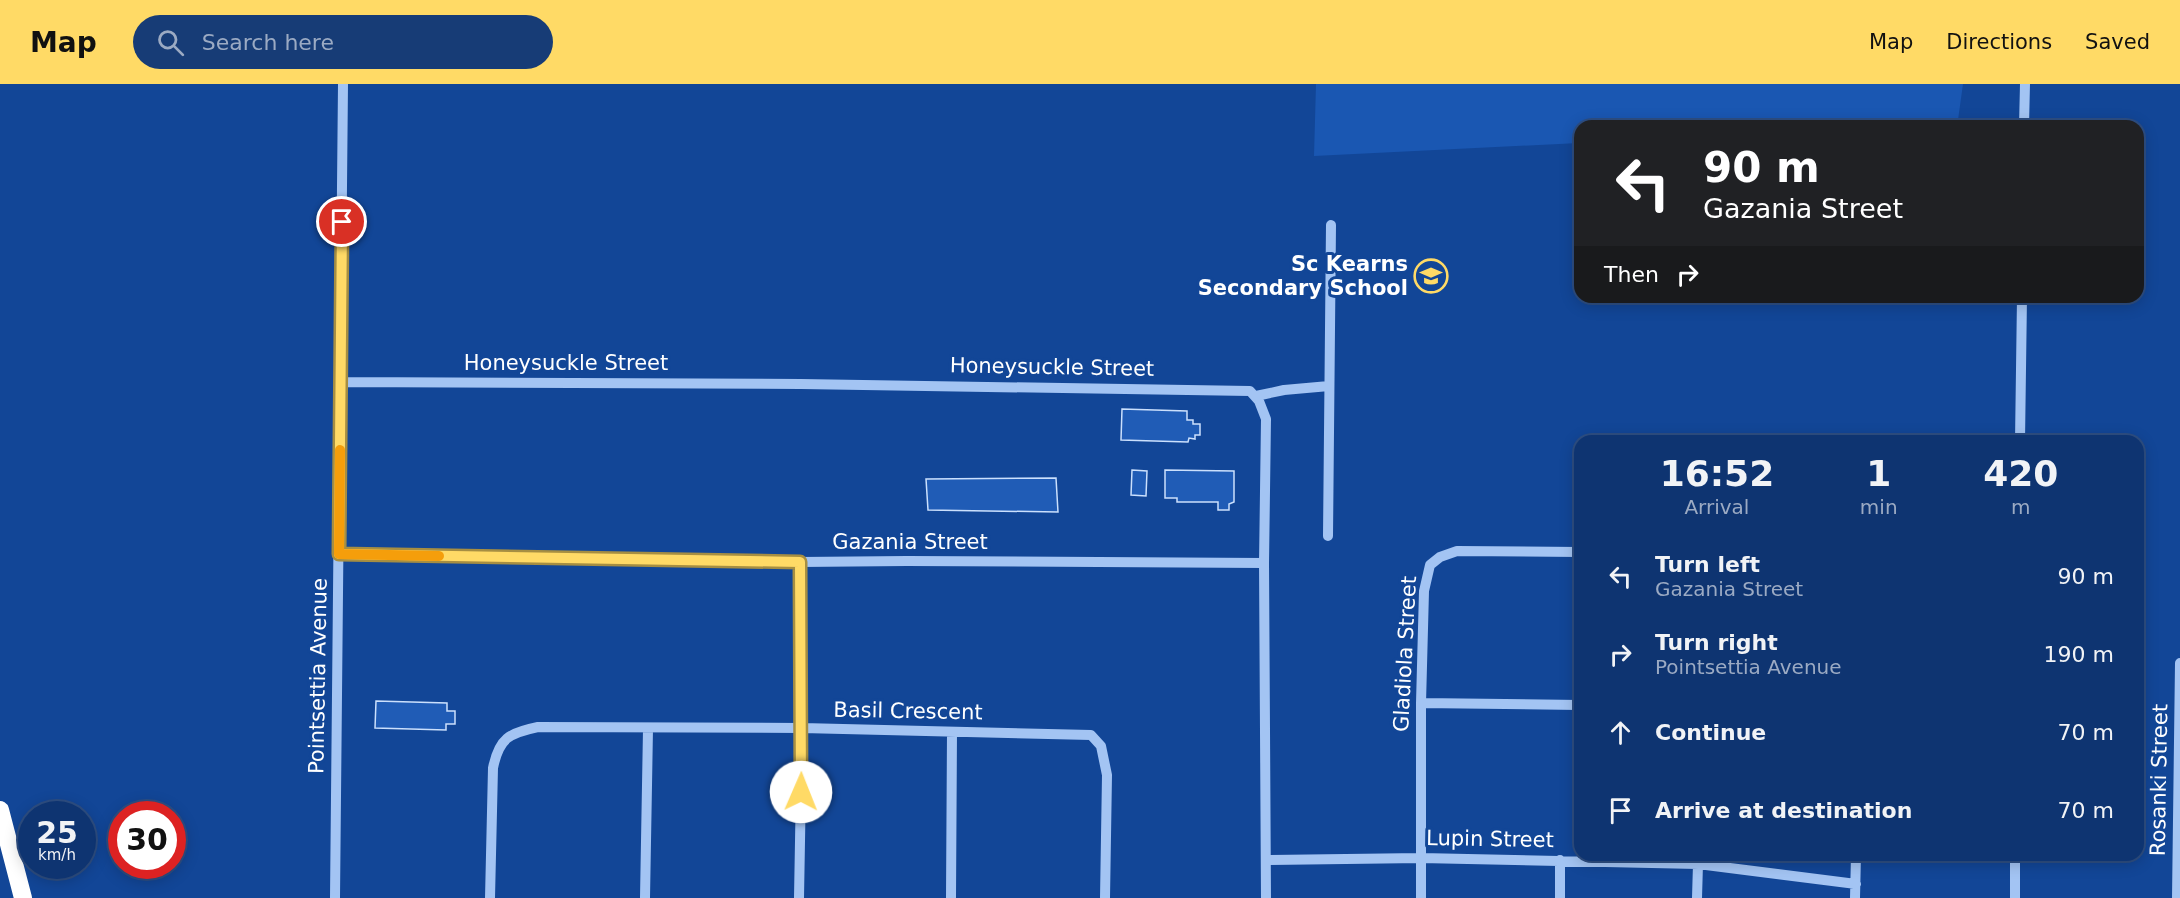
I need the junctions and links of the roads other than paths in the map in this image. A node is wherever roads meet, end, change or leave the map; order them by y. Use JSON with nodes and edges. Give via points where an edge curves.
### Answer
{"nodes":[{"id":1,"x":343,"y":84,"type":"edge"},
{"id":2,"x":2025,"y":84,"type":"edge"},
{"id":3,"x":2024,"y":120,"type":"edge"},
{"id":4,"x":1331,"y":225,"type":"dead end"},
{"id":5,"x":2022,"y":303,"type":"edge"},
{"id":6,"x":340,"y":382,"type":"junction"},
{"id":7,"x":1329,"y":386,"type":"junction"},
{"id":8,"x":1256,"y":396,"type":"junction"},
{"id":9,"x":2020,"y":435,"type":"edge"},
{"id":10,"x":1328,"y":536,"type":"dead end"},
{"id":11,"x":1574,"y":552,"type":"edge"},
{"id":12,"x":339,"y":554,"type":"junction"},
{"id":13,"x":800,"y":562,"type":"junction"},
{"id":14,"x":1264,"y":563,"type":"junction"},
{"id":15,"x":2180,"y":663,"type":"edge"},
{"id":16,"x":1420,"y":703,"type":"junction"},
{"id":17,"x":1574,"y":705,"type":"edge"},
{"id":18,"x":802,"y":728,"type":"junction"},
{"id":19,"x":648,"y":729,"type":"junction"},
{"id":20,"x":952,"y":732,"type":"junction"},
{"id":21,"x":0,"y":810,"type":"edge"},
{"id":22,"x":2179,"y":831,"type":"edge"},
{"id":23,"x":1421,"y":858,"type":"junction"},
{"id":24,"x":1266,"y":860,"type":"junction"},
{"id":25,"x":1560,"y":860,"type":"junction"},
{"id":26,"x":1574,"y":860,"type":"edge"},
{"id":27,"x":1594,"y":861,"type":"edge"},
{"id":28,"x":1856,"y":861,"type":"edge"},
{"id":29,"x":2015,"y":861,"type":"edge"},
{"id":30,"x":1698,"y":864,"type":"junction"},
{"id":31,"x":1856,"y":884,"type":"junction"},
{"id":32,"x":23,"y":898,"type":"edge"},
{"id":33,"x":335,"y":898,"type":"edge"},
{"id":34,"x":490,"y":898,"type":"edge"},
{"id":35,"x":645,"y":898,"type":"edge"},
{"id":36,"x":799,"y":898,"type":"edge"},
{"id":37,"x":951,"y":898,"type":"edge"},
{"id":38,"x":1105,"y":898,"type":"edge"},
{"id":39,"x":1266,"y":898,"type":"edge"},
{"id":40,"x":1421,"y":898,"type":"edge"},
{"id":41,"x":1560,"y":898,"type":"edge"},
{"id":42,"x":1697,"y":898,"type":"edge"},
{"id":43,"x":1855,"y":898,"type":"edge"},
{"id":44,"x":2015,"y":898,"type":"edge"},
{"id":45,"x":2177,"y":898,"type":"edge"}],
"edges":[{"from":1,"to":6,"type":"street","name":"Pointsettia Avenue"},
{"from":2,"to":3,"type":"street"},
{"from":4,"to":7,"type":"street"},
{"from":5,"to":9,"type":"street"},
{"from":6,"to":8,"type":"street","name":"Honeysuckle Street","via":[[1237,389]]},
{"from":6,"to":12,"type":"street","name":"Pointsettia Avenue"},
{"from":7,"to":8,"type":"street"},
{"from":7,"to":10,"type":"street"},
{"from":8,"to":14,"type":"street","via":[[1266,418]]},
{"from":11,"to":16,"type":"street","name":"Gladiola Street","via":[[1457,551],[1430,564],[1424,591]]},
{"from":12,"to":13,"type":"street","name":"Gazania Street"},
{"from":12,"to":33,"type":"street","name":"Pointsettia Avenue"},
{"from":13,"to":14,"type":"street","name":"Gazania Street"},
{"from":13,"to":18,"type":"street"},
{"from":14,"to":24,"type":"street"},
{"from":15,"to":22,"type":"street","name":"Rosanki Street"},
{"from":16,"to":17,"type":"street"},
{"from":16,"to":23,"type":"street","name":"Gladiola Street"},
{"from":18,"to":19,"type":"street","name":"Basil Crescent"},
{"from":18,"to":20,"type":"street","name":"Basil Crescent"},
{"from":18,"to":36,"type":"street"},
{"from":19,"to":34,"type":"street","name":"Basil Crescent","via":[[538,727],[505,738],[493,768]]},
{"from":19,"to":35,"type":"street"},
{"from":20,"to":37,"type":"street"},
{"from":20,"to":38,"type":"street","name":"Basil Crescent","via":[[1091,735],[1101,746],[1107,775]]},
{"from":21,"to":32,"type":"highway"},
{"from":22,"to":45,"type":"street","name":"Rosanki Street"},
{"from":23,"to":24,"type":"street","name":"Lupin Street"},
{"from":23,"to":25,"type":"street","name":"Lupin Street"},
{"from":23,"to":40,"type":"street","name":"Gladiola Street"},
{"from":24,"to":39,"type":"street"},
{"from":25,"to":26,"type":"street","name":"Lupin Street"},
{"from":25,"to":41,"type":"street"},
{"from":27,"to":30,"type":"street","name":"Lupin Street"},
{"from":28,"to":31,"type":"street"},
{"from":29,"to":44,"type":"street"},
{"from":30,"to":31,"type":"street","name":"Lupin Street"},
{"from":30,"to":42,"type":"street"},
{"from":31,"to":43,"type":"street"}]}
